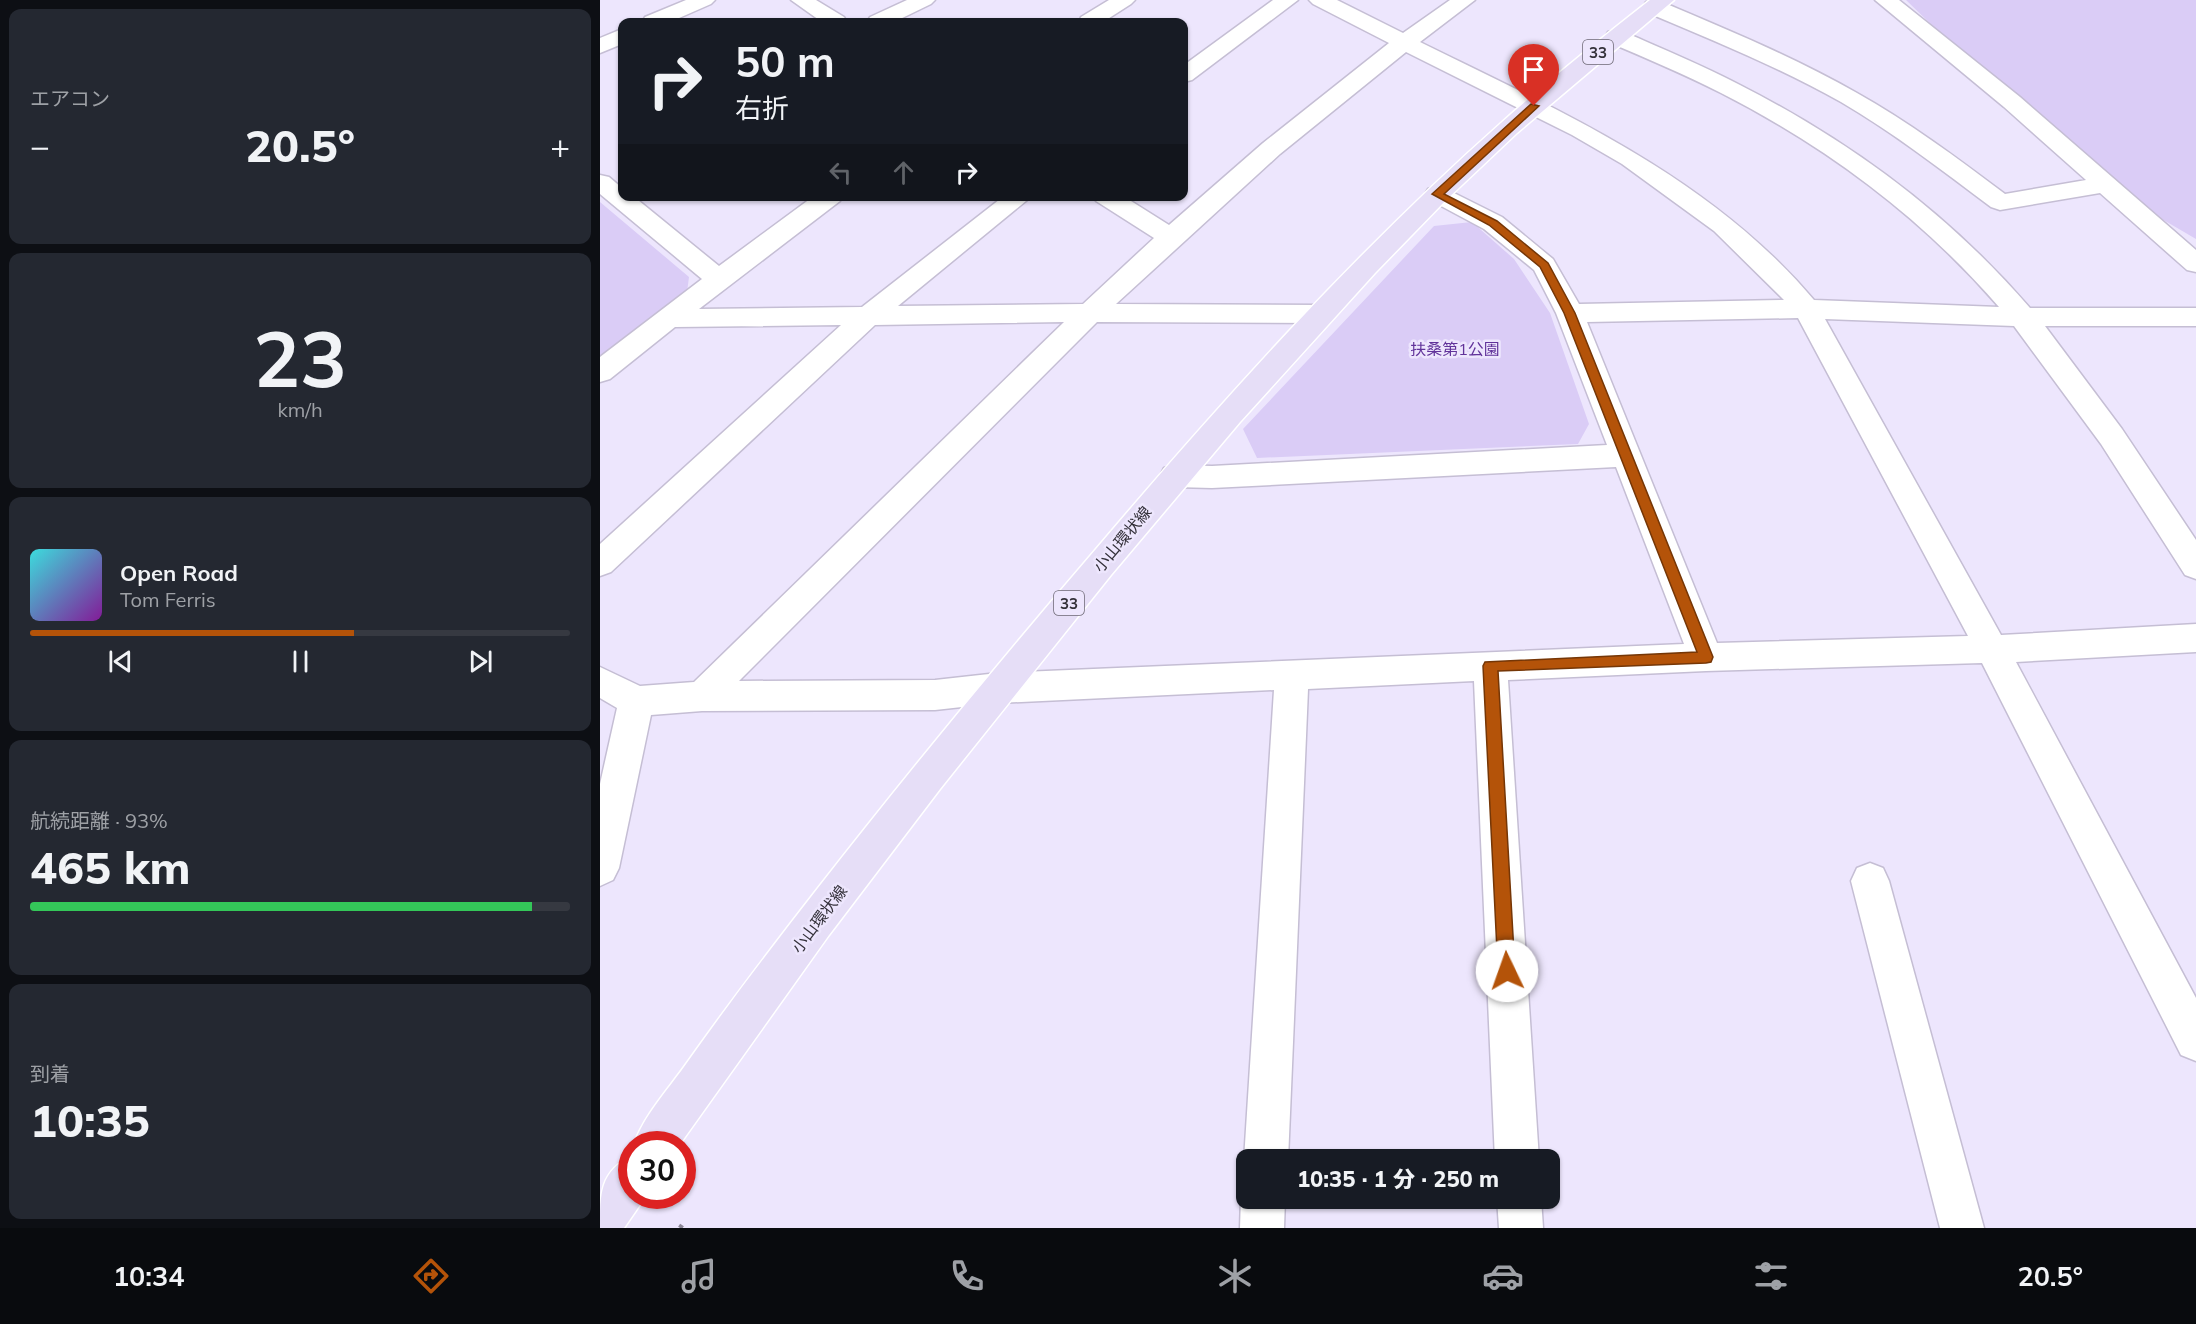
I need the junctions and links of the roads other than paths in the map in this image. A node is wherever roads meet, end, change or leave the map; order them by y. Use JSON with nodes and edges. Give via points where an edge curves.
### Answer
{"nodes":[{"id":1,"x":704,"y":0,"type":"edge"},
{"id":2,"x":802,"y":0,"type":"edge"},
{"id":3,"x":924,"y":0,"type":"edge"},
{"id":4,"x":1124,"y":0,"type":"edge"},
{"id":5,"x":1287,"y":0,"type":"edge"},
{"id":6,"x":1320,"y":0,"type":"edge"},
{"id":7,"x":1464,"y":0,"type":"edge"},
{"id":8,"x":1886,"y":0,"type":"edge"},
{"id":9,"x":1658,"y":3,"type":"edge"},
{"id":10,"x":662,"y":18,"type":"edge"},
{"id":11,"x":830,"y":18,"type":"edge"},
{"id":12,"x":886,"y":18,"type":"edge"},
{"id":13,"x":1095,"y":18,"type":"edge"},
{"id":14,"x":1616,"y":37,"type":"junction"},
{"id":15,"x":618,"y":38,"type":"edge"},
{"id":16,"x":1404,"y":41,"type":"junction"},
{"id":17,"x":600,"y":46,"type":"edge"},
{"id":18,"x":1188,"y":72,"type":"edge"},
{"id":19,"x":1534,"y":106,"type":"junction"},
{"id":20,"x":601,"y":183,"type":"edge"},
{"id":21,"x":2106,"y":184,"type":"junction"},
{"id":22,"x":1437,"y":194,"type":"junction"},
{"id":23,"x":618,"y":197,"type":"edge"},
{"id":24,"x":623,"y":201,"type":"edge"},
{"id":25,"x":824,"y":201,"type":"edge"},
{"id":26,"x":1014,"y":201,"type":"edge"},
{"id":27,"x":1113,"y":201,"type":"edge"},
{"id":28,"x":1169,"y":236,"type":"junction"},
{"id":29,"x":2196,"y":264,"type":"edge"},
{"id":30,"x":719,"y":279,"type":"junction"},
{"id":31,"x":1806,"y":309,"type":"junction"},
{"id":32,"x":1088,"y":313,"type":"junction"},
{"id":33,"x":1570,"y":313,"type":"junction"},
{"id":34,"x":1321,"y":314,"type":"junction"},
{"id":35,"x":868,"y":316,"type":"junction"},
{"id":36,"x":2196,"y":317,"type":"edge"},
{"id":37,"x":668,"y":318,"type":"junction"},
{"id":38,"x":2025,"y":318,"type":"junction"},
{"id":39,"x":600,"y":372,"type":"edge"},
{"id":40,"x":1626,"y":455,"type":"junction"},
{"id":41,"x":1175,"y":476,"type":"junction"},
{"id":42,"x":600,"y":563,"type":"edge"},
{"id":43,"x":2196,"y":566,"type":"edge"},
{"id":44,"x":2196,"y":638,"type":"edge"},
{"id":45,"x":1992,"y":649,"type":"junction"},
{"id":46,"x":1706,"y":657,"type":"junction"},
{"id":47,"x":1490,"y":666,"type":"junction"},
{"id":48,"x":1292,"y":675,"type":"junction"},
{"id":49,"x":600,"y":681,"type":"edge"},
{"id":50,"x":998,"y":688,"type":"junction"},
{"id":51,"x":702,"y":696,"type":"junction"},
{"id":52,"x":636,"y":701,"type":"junction"},
{"id":53,"x":600,"y":868,"type":"edge"},
{"id":54,"x":1870,"y":881,"type":"dead end"},
{"id":55,"x":2196,"y":1040,"type":"edge"},
{"id":56,"x":664,"y":1131,"type":"edge"},
{"id":57,"x":1267,"y":1149,"type":"edge"},
{"id":58,"x":1516,"y":1149,"type":"edge"},
{"id":59,"x":618,"y":1198,"type":"edge"},
{"id":60,"x":1263,"y":1209,"type":"edge"},
{"id":61,"x":1520,"y":1209,"type":"edge"},
{"id":62,"x":600,"y":1224,"type":"edge"},
{"id":63,"x":1262,"y":1228,"type":"edge"},
{"id":64,"x":1521,"y":1228,"type":"edge"},
{"id":65,"x":1962,"y":1228,"type":"edge"}],
"edges":[{"from":1,"to":10,"type":"street"},
{"from":2,"to":11,"type":"street"},
{"from":3,"to":12,"type":"street"},
{"from":4,"to":13,"type":"street"},
{"from":5,"to":18,"type":"street"},
{"from":6,"to":16,"type":"street"},
{"from":7,"to":16,"type":"street"},
{"from":8,"to":21,"type":"street"},
{"from":9,"to":14,"type":"main road","name":"小山環状線","number":"33"},
{"from":9,"to":21,"type":"street","via":[[1875,113],[2000,202]]},
{"from":14,"to":19,"type":"main road","name":"小山環状線","number":"33"},
{"from":14,"to":38,"type":"street","via":[[1732,90],[1882,183],[1947,236]]},
{"from":15,"to":17,"type":"street"},
{"from":16,"to":19,"type":"street"},
{"from":16,"to":28,"type":"street","via":[[1277,141]]},
{"from":19,"to":22,"type":"main road","name":"小山環状線","number":"33"},
{"from":19,"to":31,"type":"street","via":[[1631,159],[1724,225]]},
{"from":20,"to":23,"type":"street"},
{"from":21,"to":29,"type":"street"},
{"from":22,"to":33,"type":"street","via":[[1493,223],[1545,265]]},
{"from":22,"to":34,"type":"main road","name":"小山環状線","number":"33"},
{"from":24,"to":30,"type":"street"},
{"from":25,"to":30,"type":"street"},
{"from":26,"to":35,"type":"street"},
{"from":27,"to":28,"type":"street"},
{"from":28,"to":32,"type":"street"},
{"from":30,"to":37,"type":"street"},
{"from":31,"to":33,"type":"street"},
{"from":31,"to":38,"type":"street"},
{"from":31,"to":45,"type":"street"},
{"from":32,"to":34,"type":"street"},
{"from":32,"to":35,"type":"street"},
{"from":32,"to":51,"type":"street"},
{"from":33,"to":40,"type":"street"},
{"from":34,"to":41,"type":"main road","name":"小山環状線","number":"33"},
{"from":35,"to":37,"type":"street"},
{"from":35,"to":42,"type":"street"},
{"from":36,"to":38,"type":"street"},
{"from":37,"to":39,"type":"street"},
{"from":38,"to":43,"type":"street","via":[[2133,468]]},
{"from":40,"to":41,"type":"street"},
{"from":40,"to":46,"type":"street"},
{"from":41,"to":50,"type":"main road","name":"小山環状線","number":"33"},
{"from":44,"to":45,"type":"street"},
{"from":45,"to":46,"type":"street"},
{"from":45,"to":55,"type":"street"},
{"from":46,"to":47,"type":"street"},
{"from":47,"to":48,"type":"street"},
{"from":47,"to":58,"type":"street"},
{"from":48,"to":50,"type":"street"},
{"from":48,"to":57,"type":"street"},
{"from":49,"to":52,"type":"street"},
{"from":50,"to":51,"type":"street","via":[[935,695]]},
{"from":50,"to":56,"type":"main road","name":"小山環状線","number":"33","via":[[795,950]]},
{"from":51,"to":52,"type":"street"},
{"from":52,"to":53,"type":"street"},
{"from":54,"to":65,"type":"street"},
{"from":59,"to":62,"type":"main road"},
{"from":60,"to":63,"type":"street"},
{"from":61,"to":64,"type":"street"}]}
